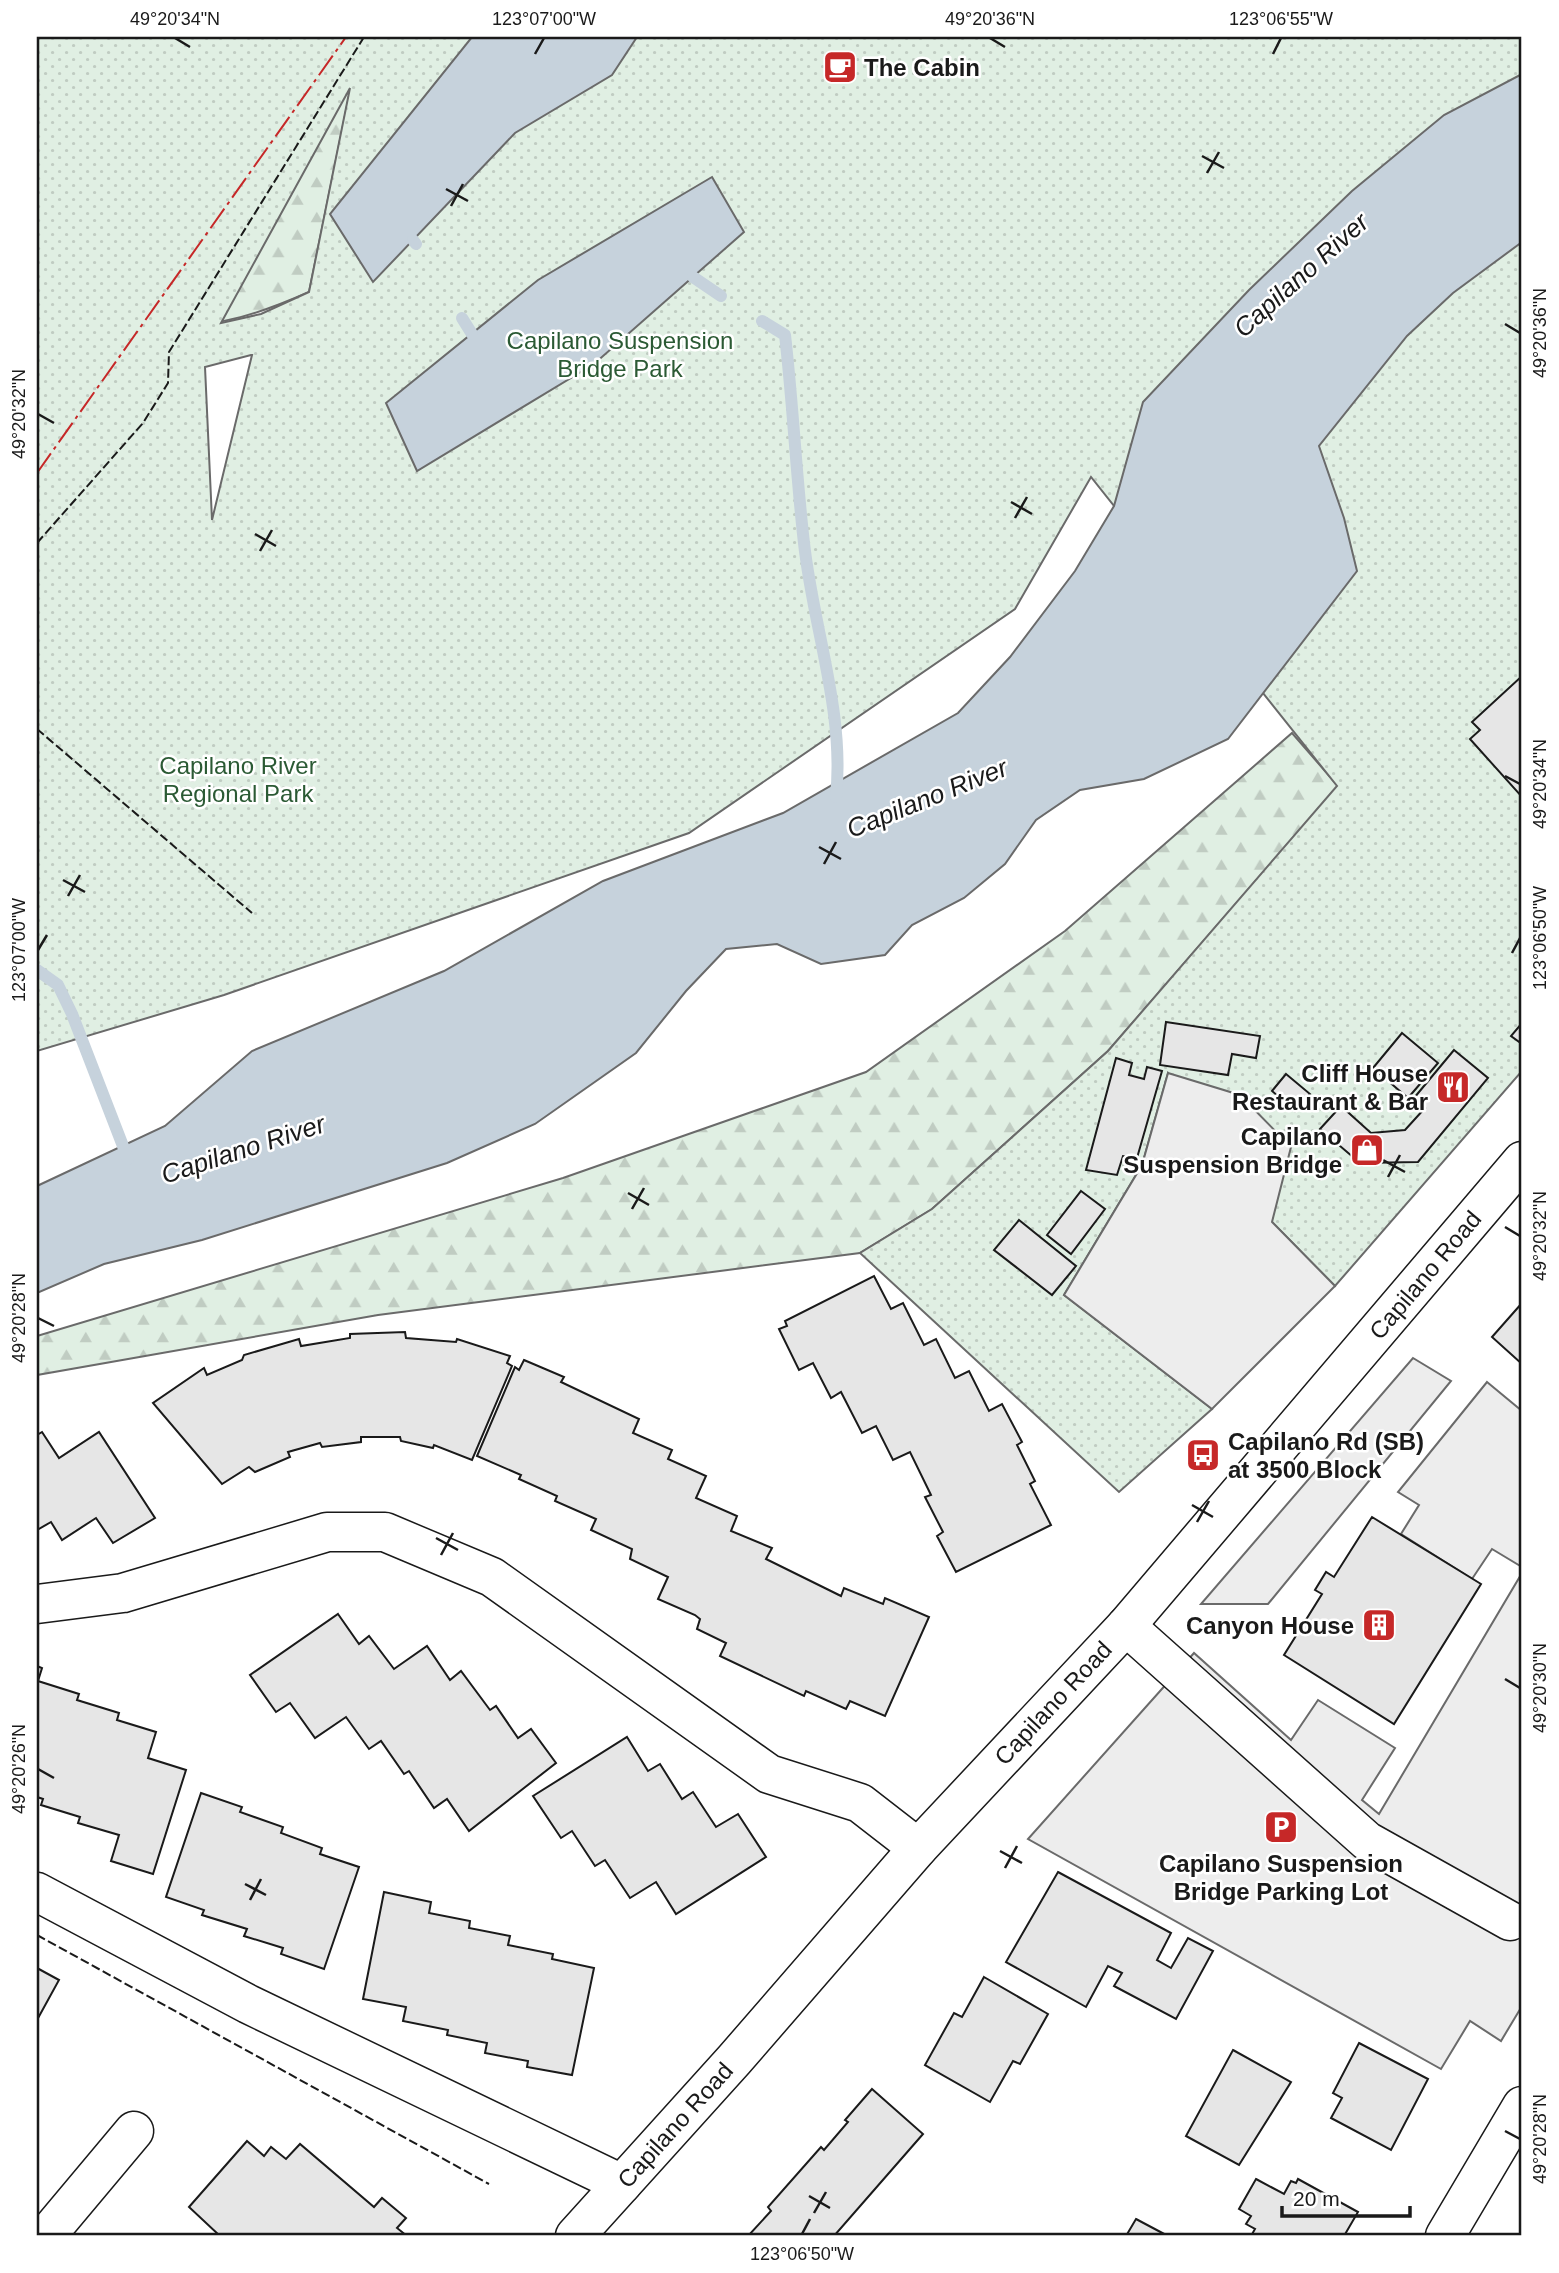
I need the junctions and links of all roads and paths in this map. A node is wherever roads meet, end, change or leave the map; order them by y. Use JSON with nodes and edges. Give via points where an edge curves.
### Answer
{"nodes":[{"id":1,"x":1522,"y":1161,"type":"edge"},
{"id":2,"x":37,"y":1604,"type":"edge"},
{"id":3,"x":1126,"y":1626,"type":"junction"},
{"id":4,"x":918,"y":1848,"type":"junction"},
{"id":5,"x":37,"y":1892,"type":"edge"},
{"id":6,"x":1510,"y":1921,"type":"dead end"},
{"id":7,"x":1522,"y":2106,"type":"edge"},
{"id":8,"x":134,"y":2132,"type":"dead end"},
{"id":9,"x":622,"y":2184,"type":"junction"},
{"id":10,"x":46,"y":2236,"type":"edge"},
{"id":11,"x":575,"y":2236,"type":"edge"},
{"id":12,"x":1445,"y":2236,"type":"edge"}],
"edges":[{"from":1,"to":3,"type":"main road","name":"Capilano Road"},
{"from":2,"to":4,"type":"main road","via":[[123,1593],[327,1532],[385,1532],[492,1577],[769,1774],[860,1803]]},
{"from":3,"to":4,"type":"main road","name":"Capilano Road"},
{"from":3,"to":6,"type":"main road","via":[[1367,1841]]},
{"from":4,"to":9,"type":"main road","name":"Capilano Road"},
{"from":5,"to":9,"type":"main road","via":[[248,2004]]},
{"from":7,"to":12,"type":"main road"},
{"from":8,"to":10,"type":"main road"},
{"from":9,"to":11,"type":"main road","name":"Capilano Road"}]}
